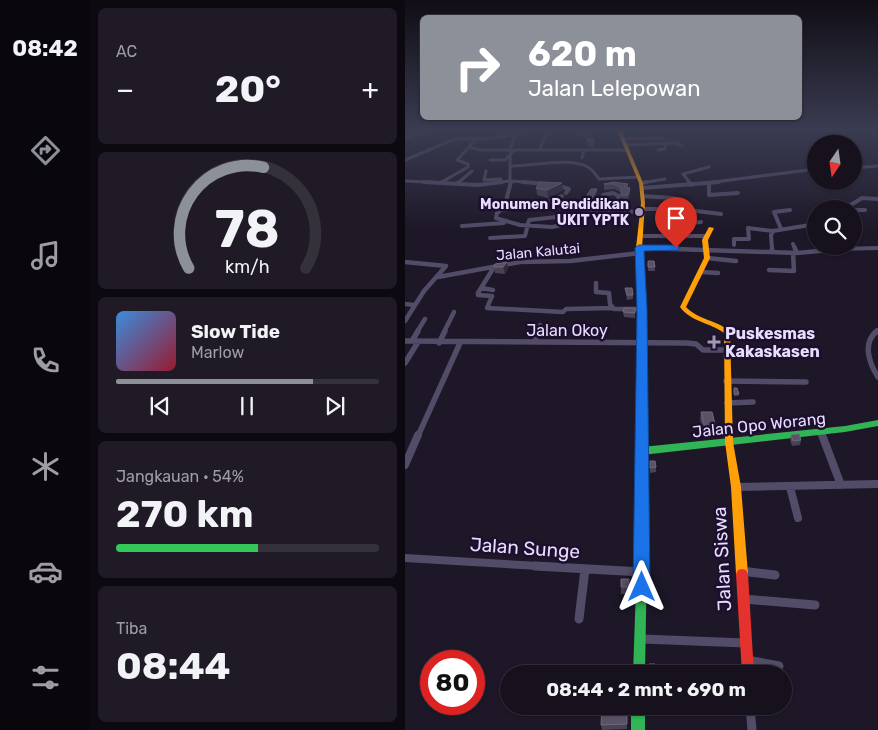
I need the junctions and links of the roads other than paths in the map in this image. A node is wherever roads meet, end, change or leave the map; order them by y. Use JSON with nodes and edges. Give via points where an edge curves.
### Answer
{"nodes":[{"id":1,"x":467,"y":164,"type":"edge"},
{"id":2,"x":543,"y":164,"type":"edge"},
{"id":3,"x":573,"y":164,"type":"edge"},
{"id":4,"x":632,"y":164,"type":"edge"},
{"id":5,"x":511,"y":166,"type":"joint"},
{"id":6,"x":878,"y":166,"type":"edge"},
{"id":7,"x":709,"y":167,"type":"dead end"},
{"id":8,"x":863,"y":167,"type":"edge"},
{"id":9,"x":486,"y":170,"type":"dead end"},
{"id":10,"x":472,"y":171,"type":"dead end"},
{"id":11,"x":807,"y":171,"type":"edge"},
{"id":12,"x":665,"y":179,"type":"dead end"},
{"id":13,"x":511,"y":180,"type":"junction"},
{"id":14,"x":405,"y":181,"type":"edge"},
{"id":15,"x":440,"y":183,"type":"junction"},
{"id":16,"x":457,"y":184,"type":"junction"},
{"id":17,"x":709,"y":184,"type":"junction"},
{"id":18,"x":691,"y":185,"type":"junction"},
{"id":19,"x":641,"y":186,"type":"junction"},
{"id":20,"x":735,"y":189,"type":"dead end"},
{"id":21,"x":673,"y":198,"type":"dead end"},
{"id":22,"x":878,"y":199,"type":"edge"},
{"id":23,"x":860,"y":200,"type":"edge"},
{"id":24,"x":598,"y":207,"type":"junction"},
{"id":25,"x":503,"y":210,"type":"junction"},
{"id":26,"x":642,"y":210,"type":"junction"},
{"id":27,"x":790,"y":210,"type":"dead end"},
{"id":28,"x":721,"y":214,"type":"dead end"},
{"id":29,"x":575,"y":215,"type":"junction"},
{"id":30,"x":701,"y":222,"type":"dead end"},
{"id":31,"x":504,"y":223,"type":"junction"},
{"id":32,"x":527,"y":225,"type":"junction"},
{"id":33,"x":807,"y":225,"type":"edge"},
{"id":34,"x":462,"y":226,"type":"dead end"},
{"id":35,"x":711,"y":228,"type":"dead end"},
{"id":36,"x":781,"y":229,"type":"junction"},
{"id":37,"x":773,"y":231,"type":"junction"},
{"id":38,"x":667,"y":235,"type":"junction"},
{"id":39,"x":641,"y":236,"type":"junction"},
{"id":40,"x":707,"y":236,"type":"junction"},
{"id":41,"x":490,"y":238,"type":"dead end"},
{"id":42,"x":793,"y":244,"type":"dead end"},
{"id":43,"x":734,"y":245,"type":"dead end"},
{"id":44,"x":878,"y":248,"type":"edge"},
{"id":45,"x":707,"y":249,"type":"junction"},
{"id":46,"x":640,"y":250,"type":"junction"},
{"id":47,"x":772,"y":251,"type":"junction"},
{"id":48,"x":795,"y":253,"type":"junction"},
{"id":49,"x":707,"y":258,"type":"junction"},
{"id":50,"x":736,"y":261,"type":"dead end"},
{"id":51,"x":405,"y":262,"type":"edge"},
{"id":52,"x":493,"y":267,"type":"junction"},
{"id":53,"x":769,"y":270,"type":"dead end"},
{"id":54,"x":701,"y":272,"type":"junction"},
{"id":55,"x":718,"y":274,"type":"dead end"},
{"id":56,"x":438,"y":277,"type":"junction"},
{"id":57,"x":596,"y":283,"type":"dead end"},
{"id":58,"x":481,"y":288,"type":"junction"},
{"id":59,"x":493,"y":290,"type":"dead end"},
{"id":60,"x":405,"y":304,"type":"edge"},
{"id":61,"x":414,"y":305,"type":"junction"},
{"id":62,"x":613,"y":308,"type":"junction"},
{"id":63,"x":642,"y":310,"type":"junction"},
{"id":64,"x":454,"y":312,"type":"dead end"},
{"id":65,"x":425,"y":319,"type":"dead end"},
{"id":66,"x":405,"y":321,"type":"edge"},
{"id":67,"x":540,"y":325,"type":"dead end"},
{"id":68,"x":878,"y":330,"type":"edge"},
{"id":69,"x":405,"y":341,"type":"edge"},
{"id":70,"x":415,"y":342,"type":"junction"},
{"id":71,"x":535,"y":342,"type":"junction"},
{"id":72,"x":439,"y":343,"type":"junction"},
{"id":73,"x":460,"y":343,"type":"junction"},
{"id":74,"x":641,"y":343,"type":"junction"},
{"id":75,"x":727,"y":353,"type":"junction"},
{"id":76,"x":748,"y":356,"type":"dead end"},
{"id":77,"x":405,"y":363,"type":"edge"},
{"id":78,"x":878,"y":377,"type":"edge"},
{"id":79,"x":726,"y":381,"type":"junction"},
{"id":80,"x":806,"y":382,"type":"dead end"},
{"id":81,"x":753,"y":402,"type":"dead end"},
{"id":82,"x":727,"y":403,"type":"junction"},
{"id":83,"x":878,"y":423,"type":"edge"},
{"id":84,"x":821,"y":432,"type":"junction"},
{"id":85,"x":729,"y":442,"type":"junction"},
{"id":86,"x":642,"y":450,"type":"junction"},
{"id":87,"x":405,"y":462,"type":"edge"},
{"id":88,"x":878,"y":484,"type":"edge"},
{"id":89,"x":841,"y":485,"type":"junction"},
{"id":90,"x":736,"y":487,"type":"junction"},
{"id":91,"x":790,"y":487,"type":"junction"},
{"id":92,"x":798,"y":518,"type":"dead end"},
{"id":93,"x":405,"y":558,"type":"edge"},
{"id":94,"x":585,"y":569,"type":"junction"},
{"id":95,"x":741,"y":571,"type":"junction"},
{"id":96,"x":642,"y":572,"type":"junction"},
{"id":97,"x":775,"y":575,"type":"dead end"},
{"id":98,"x":743,"y":599,"type":"junction"},
{"id":99,"x":815,"y":605,"type":"dead end"},
{"id":100,"x":579,"y":619,"type":"dead end"},
{"id":101,"x":641,"y":639,"type":"junction"},
{"id":102,"x":745,"y":644,"type":"junction"},
{"id":103,"x":747,"y":660,"type":"junction"},
{"id":104,"x":640,"y":665,"type":"edge"},
{"id":105,"x":747,"y":665,"type":"edge"},
{"id":106,"x":774,"y":665,"type":"edge"},
{"id":107,"x":639,"y":715,"type":"edge"},
{"id":108,"x":751,"y":715,"type":"edge"},
{"id":109,"x":638,"y":730,"type":"edge"},
{"id":110,"x":752,"y":730,"type":"edge"}],
"edges":[{"from":1,"to":15,"type":"street","via":[[468,167]]},
{"from":2,"to":5,"type":"street"},
{"from":3,"to":19,"type":"street","via":[[585,165],[599,179]]},
{"from":4,"to":19,"type":"main road"},
{"from":5,"to":13,"type":"street"},
{"from":6,"to":8,"type":"street"},
{"from":7,"to":18,"type":"street","via":[[683,174]]},
{"from":9,"to":13,"type":"street","via":[[484,180]]},
{"from":10,"to":16,"type":"street"},
{"from":11,"to":17,"type":"street","via":[[729,184]]},
{"from":12,"to":19,"type":"street"},
{"from":13,"to":16,"type":"street","via":[[484,185]]},
{"from":13,"to":25,"type":"street"},
{"from":13,"to":25,"type":"street","via":[[569,189],[542,204]]},
{"from":14,"to":15,"type":"street"},
{"from":15,"to":16,"type":"street"},
{"from":17,"to":18,"type":"street"},
{"from":17,"to":20,"type":"street","via":[[709,195],[738,193]]},
{"from":18,"to":19,"type":"street"},
{"from":19,"to":21,"type":"street"},
{"from":19,"to":26,"type":"main road"},
{"from":22,"to":23,"type":"street"},
{"from":24,"to":24,"type":"street","via":[[616,203],[619,196],[613,193],[603,195]]},
{"from":24,"to":26,"type":"street"},
{"from":24,"to":29,"type":"street"},
{"from":25,"to":31,"type":"street","via":[[495,216]]},
{"from":26,"to":28,"type":"street","via":[[681,209]]},
{"from":26,"to":39,"type":"main road"},
{"from":27,"to":36,"type":"street","via":[[775,212]]},
{"from":29,"to":32,"type":"street","via":[[529,220]]},
{"from":29,"to":32,"type":"street","via":[[561,226]]},
{"from":30,"to":38,"type":"street","via":[[678,224]]},
{"from":31,"to":32,"type":"street"},
{"from":31,"to":34,"type":"street"},
{"from":32,"to":41,"type":"street","via":[[525,236]]},
{"from":33,"to":36,"type":"street"},
{"from":35,"to":40,"type":"main road"},
{"from":36,"to":37,"type":"street"},
{"from":37,"to":43,"type":"street","via":[[748,228],[749,239],[734,240]]},
{"from":37,"to":47,"type":"street"},
{"from":38,"to":39,"type":"street"},
{"from":38,"to":40,"type":"street"},
{"from":39,"to":46,"type":"main road"},
{"from":40,"to":45,"type":"main road"},
{"from":42,"to":48,"type":"street"},
{"from":44,"to":48,"type":"street","name":"Jalan Kalutai"},
{"from":45,"to":46,"type":"street","name":"Jalan Kalutai"},
{"from":45,"to":47,"type":"street","name":"Jalan Kalutai"},
{"from":45,"to":49,"type":"main road"},
{"from":46,"to":52,"type":"street","name":"Jalan Kalutai","via":[[570,261],[523,262]]},
{"from":46,"to":63,"type":"main road"},
{"from":47,"to":48,"type":"street","name":"Jalan Kalutai"},
{"from":48,"to":53,"type":"street","via":[[794,271]]},
{"from":49,"to":50,"type":"street"},
{"from":49,"to":54,"type":"main road"},
{"from":51,"to":56,"type":"street","via":[[445,265]]},
{"from":52,"to":56,"type":"street","name":"Jalan Kalutai"},
{"from":52,"to":58,"type":"street"},
{"from":54,"to":55,"type":"street"},
{"from":54,"to":75,"type":"main road","name":"Jalan Siswa","via":[[686,297],[683,310],[724,329]]},
{"from":56,"to":61,"type":"street"},
{"from":57,"to":62,"type":"street","via":[[597,293],[609,294]]},
{"from":58,"to":59,"type":"street"},
{"from":58,"to":62,"type":"street","via":[[479,295],[492,296],[488,309],[563,312],[566,309]]},
{"from":60,"to":61,"type":"street"},
{"from":61,"to":66,"type":"street"},
{"from":62,"to":63,"type":"street"},
{"from":63,"to":74,"type":"main road"},
{"from":64,"to":72,"type":"street"},
{"from":65,"to":70,"type":"street"},
{"from":67,"to":71,"type":"street"},
{"from":68,"to":78,"type":"street","via":[[867,344],[870,364]]},
{"from":69,"to":70,"type":"street","name":"Jalan Okoy"},
{"from":70,"to":72,"type":"street","name":"Jalan Okoy"},
{"from":70,"to":77,"type":"street"},
{"from":71,"to":73,"type":"street","name":"Jalan Okoy"},
{"from":71,"to":74,"type":"street","name":"Jalan Okoy"},
{"from":72,"to":73,"type":"street","name":"Jalan Okoy"},
{"from":73,"to":87,"type":"street"},
{"from":74,"to":75,"type":"street","name":"Jalan Okoy","via":[[693,343],[703,350]]},
{"from":74,"to":86,"type":"main road"},
{"from":75,"to":76,"type":"street","name":"Jalan Okoy"},
{"from":75,"to":79,"type":"main road","name":"Jalan Siswa"},
{"from":79,"to":80,"type":"street"},
{"from":79,"to":82,"type":"main road","name":"Jalan Siswa"},
{"from":81,"to":82,"type":"street"},
{"from":82,"to":85,"type":"main road","name":"Jalan Siswa"},
{"from":83,"to":84,"type":"main road","name":"Jalan Opo Worang"},
{"from":84,"to":85,"type":"main road","name":"Jalan Opo Worang"},
{"from":84,"to":89,"type":"street"},
{"from":85,"to":86,"type":"main road","name":"Jalan Opo Worang"},
{"from":85,"to":90,"type":"main road","name":"Jalan Siswa"},
{"from":86,"to":96,"type":"main road"},
{"from":88,"to":89,"type":"street"},
{"from":89,"to":91,"type":"street"},
{"from":90,"to":91,"type":"street"},
{"from":90,"to":95,"type":"main road","name":"Jalan Siswa"},
{"from":91,"to":92,"type":"street"},
{"from":93,"to":94,"type":"street","name":"Jalan Sunge"},
{"from":94,"to":96,"type":"street","name":"Jalan Sunge"},
{"from":94,"to":100,"type":"street"},
{"from":95,"to":97,"type":"street"},
{"from":95,"to":98,"type":"main road","name":"Jalan Siswa"},
{"from":96,"to":101,"type":"main road"},
{"from":98,"to":99,"type":"street"},
{"from":98,"to":102,"type":"main road","name":"Jalan Siswa"},
{"from":101,"to":102,"type":"street"},
{"from":101,"to":104,"type":"main road"},
{"from":102,"to":103,"type":"main road","name":"Jalan Siswa"},
{"from":103,"to":105,"type":"main road","name":"Jalan Siswa"},
{"from":103,"to":106,"type":"street"},
{"from":107,"to":109,"type":"main road"},
{"from":108,"to":110,"type":"street"}]}
